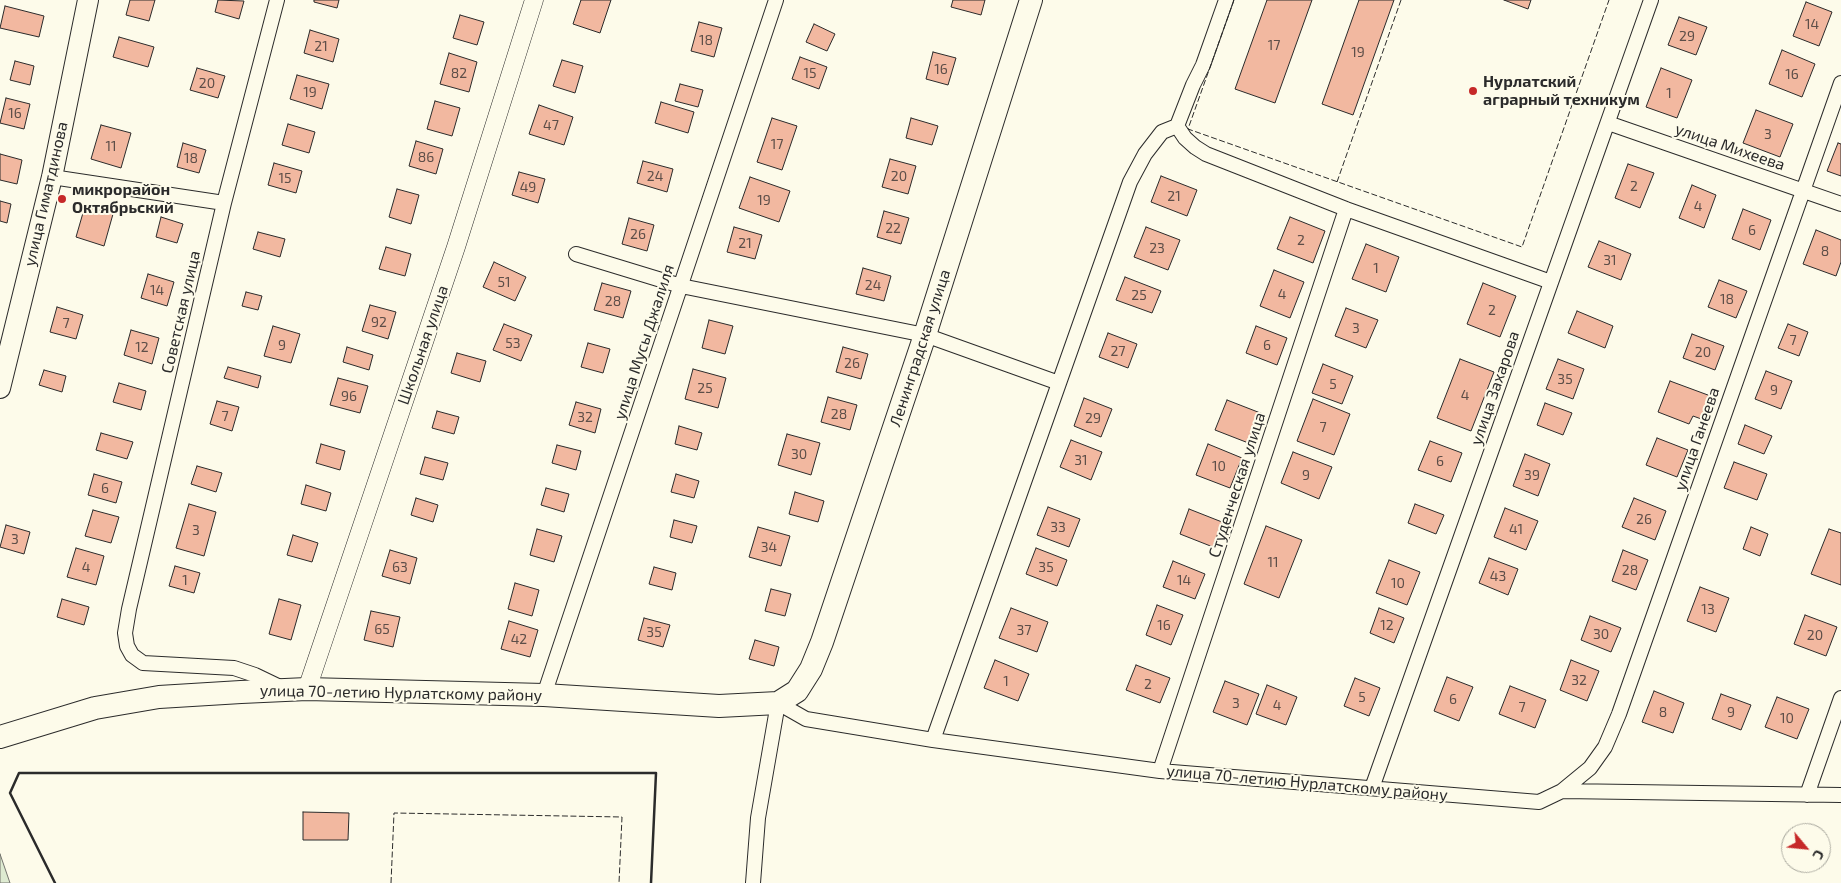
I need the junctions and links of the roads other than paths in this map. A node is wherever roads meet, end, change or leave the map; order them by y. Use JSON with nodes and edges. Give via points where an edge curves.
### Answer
{"nodes":[{"id":1,"x":88,"y":0,"type":"edge"},
{"id":2,"x":277,"y":0,"type":"edge"},
{"id":3,"x":534,"y":0,"type":"edge"},
{"id":4,"x":776,"y":0,"type":"edge"},
{"id":5,"x":1031,"y":0,"type":"edge"},
{"id":6,"x":1226,"y":0,"type":"edge"},
{"id":7,"x":1651,"y":0,"type":"edge"},
{"id":8,"x":1841,"y":83,"type":"edge"},
{"id":9,"x":1608,"y":123,"type":"junction"},
{"id":10,"x":1177,"y":126,"type":"junction"},
{"id":11,"x":52,"y":177,"type":"junction"},
{"id":12,"x":1803,"y":191,"type":"junction"},
{"id":13,"x":224,"y":203,"type":"junction"},
{"id":14,"x":1841,"y":204,"type":"edge"},
{"id":15,"x":1346,"y":209,"type":"junction"},
{"id":16,"x":576,"y":254,"type":"dead end"},
{"id":17,"x":1552,"y":282,"type":"junction"},
{"id":18,"x":681,"y":286,"type":"junction"},
{"id":19,"x":925,"y":335,"type":"junction"},
{"id":20,"x":1059,"y":383,"type":"junction"},
{"id":21,"x":0,"y":388,"type":"edge"},
{"id":22,"x":307,"y":688,"type":"junction"},
{"id":23,"x":285,"y":690,"type":"junction"},
{"id":24,"x":797,"y":691,"type":"joint"},
{"id":25,"x":544,"y":695,"type":"junction"},
{"id":26,"x":1841,"y":698,"type":"edge"},
{"id":27,"x":778,"y":703,"type":"junction"},
{"id":28,"x":0,"y":737,"type":"edge"},
{"id":29,"x":933,"y":740,"type":"junction"},
{"id":30,"x":1160,"y":771,"type":"junction"},
{"id":31,"x":1372,"y":788,"type":"junction"},
{"id":32,"x":1562,"y":791,"type":"junction"},
{"id":33,"x":1807,"y":795,"type":"junction"},
{"id":34,"x":1841,"y":795,"type":"edge"},
{"id":35,"x":753,"y":883,"type":"edge"}],
"edges":[{"from":1,"to":11,"type":"main road","name":"улица Гиматдинова"},
{"from":2,"to":13,"type":"street","name":"Советская улица"},
{"from":3,"to":22,"type":"street","name":"Школьная улица","via":[[456,247]]},
{"from":4,"to":18,"type":"street","name":"улица Мусы Джалиля"},
{"from":5,"to":19,"type":"main road","name":"Ленинградская улица"},
{"from":6,"to":10,"type":"street"},
{"from":7,"to":9,"type":"street","name":"улица Захарова"},
{"from":8,"to":12,"type":"street","name":"улица Ганеева"},
{"from":9,"to":12,"type":"street","name":"улица Михеева"},
{"from":9,"to":17,"type":"street","name":"улица Захарова"},
{"from":10,"to":15,"type":"street","via":[[1185,138],[1206,154]]},
{"from":10,"to":20,"type":"street","via":[[1162,132],[1137,166]]},
{"from":11,"to":13,"type":"street"},
{"from":11,"to":21,"type":"main road","name":"улица Гиматдинова"},
{"from":12,"to":14,"type":"street","name":"улица Михеева"},
{"from":12,"to":32,"type":"street","name":"улица Ганеева","via":[[1619,714],[1605,747],[1590,768]]},
{"from":13,"to":23,"type":"street","name":"Советская улица","via":[[125,633],[132,655],[143,663],[234,668]]},
{"from":15,"to":17,"type":"street"},
{"from":15,"to":30,"type":"street","name":"Студенческая улица"},
{"from":16,"to":18,"type":"street"},
{"from":17,"to":31,"type":"street","name":"улица Захарова"},
{"from":18,"to":19,"type":"street"},
{"from":18,"to":25,"type":"street","name":"улица Мусы Джалиля"},
{"from":19,"to":20,"type":"street"},
{"from":19,"to":24,"type":"main road","name":"Ленинградская улица","via":[[822,642]]},
{"from":20,"to":29,"type":"street"},
{"from":22,"to":23,"type":"main road","name":"улица 70-летию Нурлатскому району"},
{"from":22,"to":25,"type":"main road","name":"улица 70-летию Нурлатскому району"},
{"from":23,"to":28,"type":"main road","name":"улица 70-летию Нурлатскому району","via":[[159,697],[95,708]]},
{"from":24,"to":27,"type":"main road","name":"улица 70-летию Нурлатскому району"},
{"from":25,"to":27,"type":"main road","name":"улица 70-летию Нурлатскому району","via":[[720,706]]},
{"from":26,"to":33,"type":"street"},
{"from":27,"to":29,"type":"street","name":"улица 70-летию Нурлатскому району","via":[[806,719]]},
{"from":27,"to":35,"type":"street","via":[[758,818]]},
{"from":29,"to":30,"type":"street","name":"улица 70-летию Нурлатскому району"},
{"from":30,"to":31,"type":"street","name":"улица 70-летию Нурлатскому району"},
{"from":31,"to":32,"type":"street","name":"улица 70-летию Нурлатскому району","via":[[1539,802]]},
{"from":32,"to":33,"type":"street","name":"улица 70-летию Нурлатскому району"},
{"from":33,"to":34,"type":"street","name":"улица 70-летию Нурлатскому району"}]}
